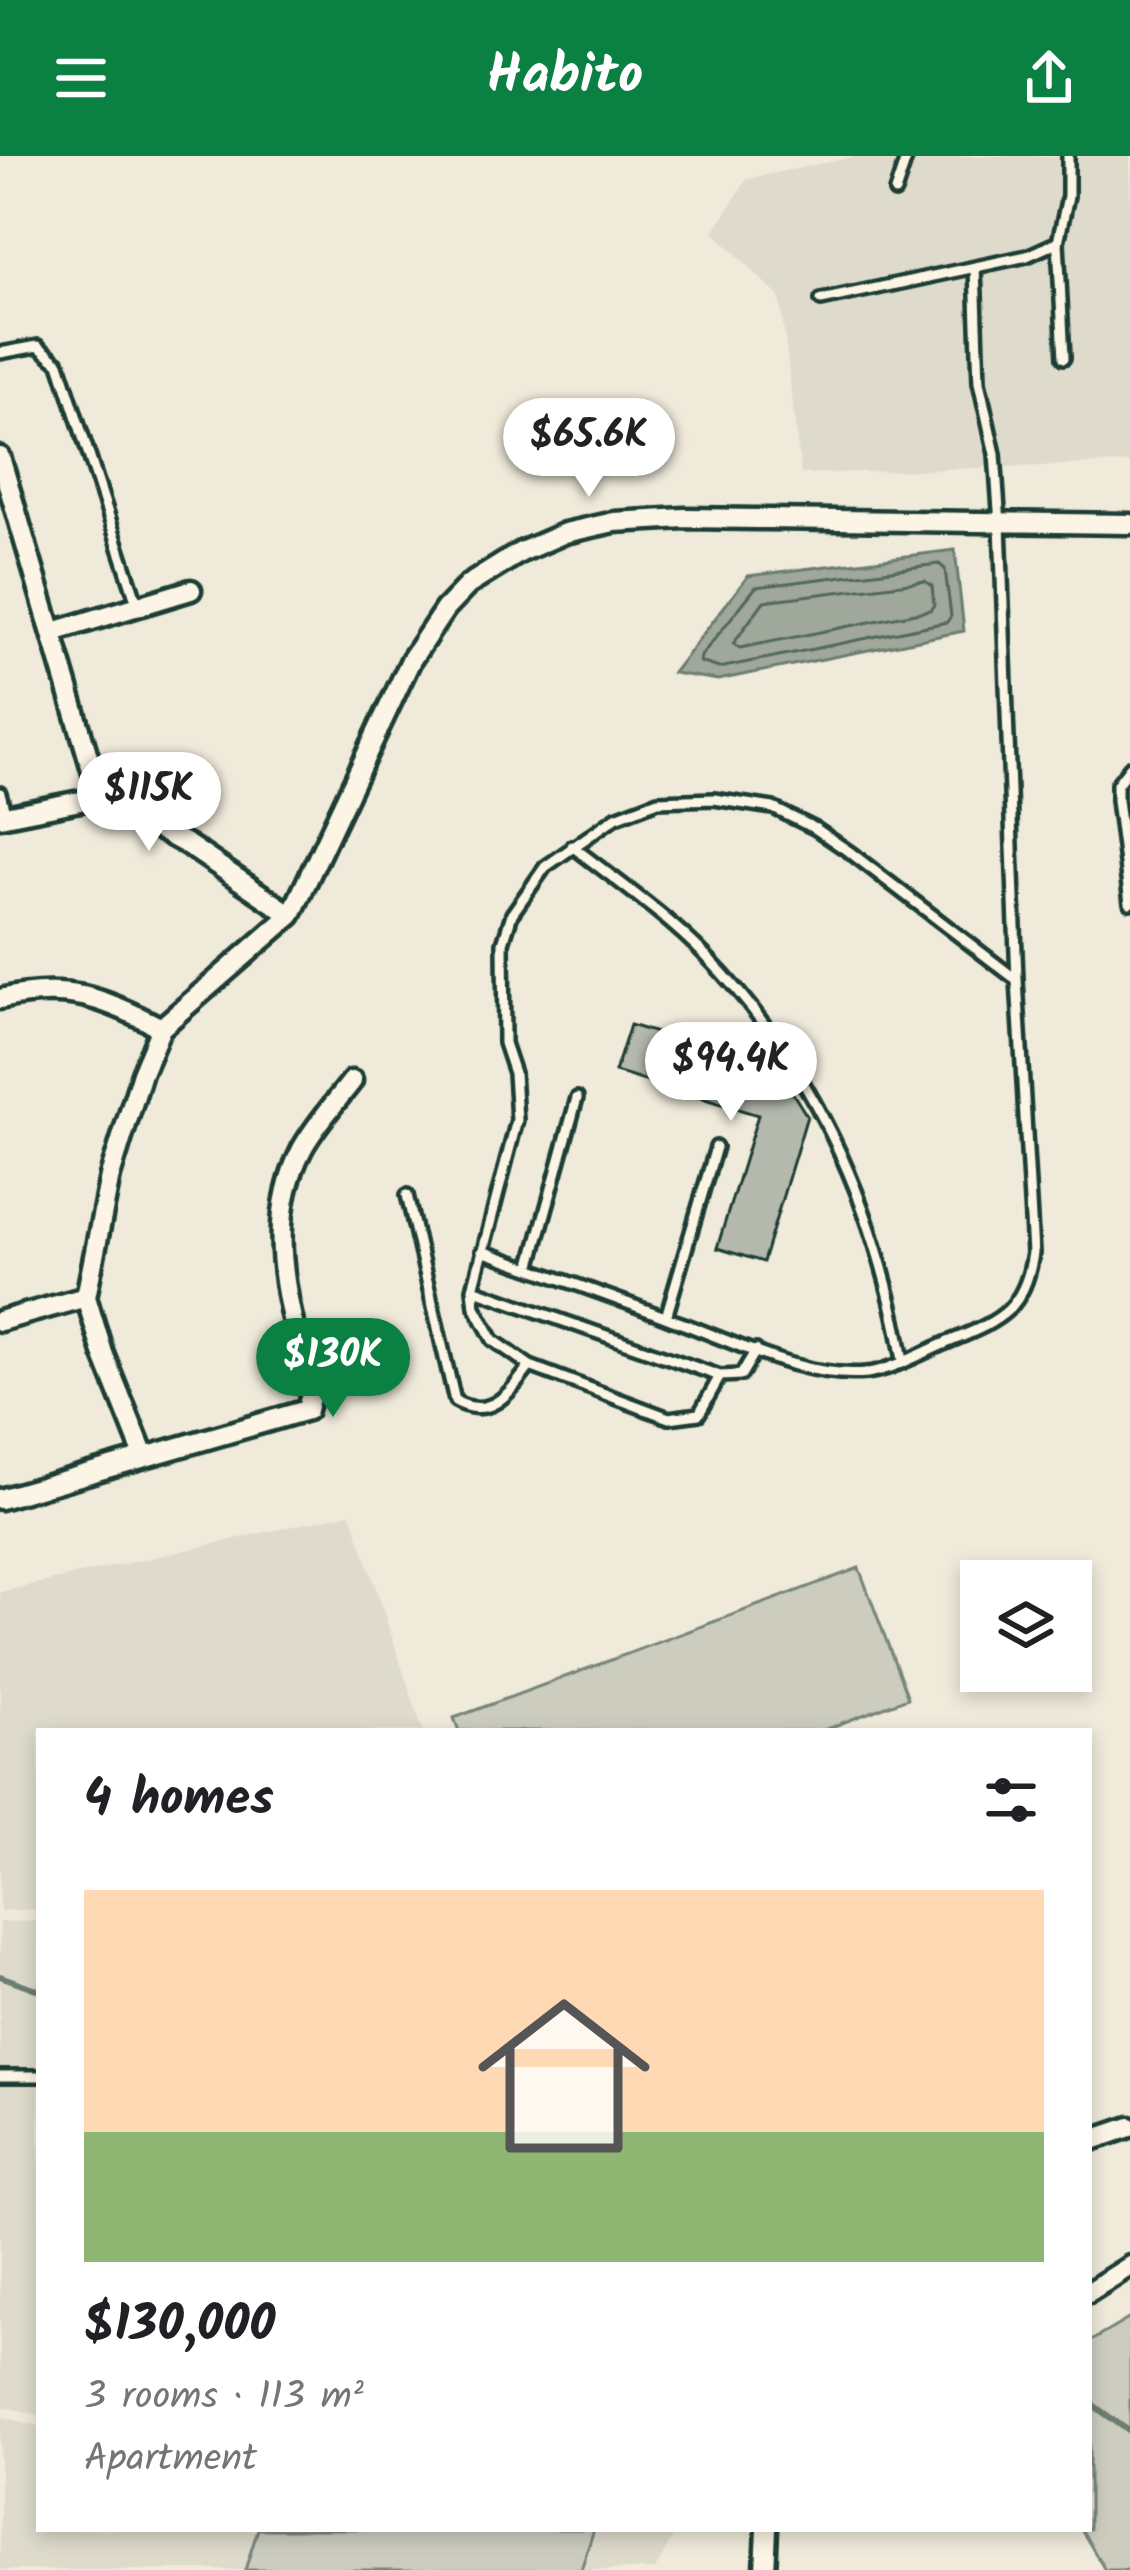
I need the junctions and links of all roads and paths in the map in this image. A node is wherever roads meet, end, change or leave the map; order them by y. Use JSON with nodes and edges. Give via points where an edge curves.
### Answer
{"nodes":[{"id":1,"x":907,"y":156,"type":"edge"},
{"id":2,"x":1068,"y":156,"type":"edge"},
{"id":3,"x":895,"y":192,"type":"dead end"},
{"id":4,"x":1058,"y":242,"type":"junction"},
{"id":5,"x":975,"y":267,"type":"junction"},
{"id":6,"x":821,"y":300,"type":"dead end"},
{"id":7,"x":0,"y":352,"type":"edge"},
{"id":8,"x":1064,"y":358,"type":"dead end"},
{"id":9,"x":0,"y":457,"type":"edge"},
{"id":10,"x":1000,"y":524,"type":"junction"},
{"id":11,"x":1130,"y":524,"type":"edge"},
{"id":12,"x":191,"y":590,"type":"dead end"},
{"id":13,"x":138,"y":606,"type":"junction"},
{"id":14,"x":53,"y":632,"type":"junction"},
{"id":15,"x":1130,"y":766,"type":"edge"},
{"id":16,"x":0,"y":793,"type":"edge"},
{"id":17,"x":100,"y":797,"type":"junction"},
{"id":18,"x":3,"y":817,"type":"edge"},
{"id":19,"x":572,"y":846,"type":"junction"},
{"id":20,"x":1130,"y":903,"type":"edge"},
{"id":21,"x":291,"y":915,"type":"junction"},
{"id":22,"x":1017,"y":980,"type":"junction"},
{"id":23,"x":0,"y":999,"type":"edge"},
{"id":24,"x":161,"y":1028,"type":"junction"},
{"id":25,"x":352,"y":1081,"type":"dead end"},
{"id":26,"x":577,"y":1098,"type":"dead end"},
{"id":27,"x":716,"y":1147,"type":"dead end"},
{"id":28,"x":406,"y":1195,"type":"dead end"},
{"id":29,"x":482,"y":1251,"type":"junction"},
{"id":30,"x":530,"y":1268,"type":"junction"},
{"id":31,"x":473,"y":1289,"type":"junction"},
{"id":32,"x":86,"y":1297,"type":"junction"},
{"id":33,"x":666,"y":1317,"type":"junction"},
{"id":34,"x":0,"y":1321,"type":"edge"},
{"id":35,"x":756,"y":1350,"type":"junction"},
{"id":36,"x":902,"y":1360,"type":"junction"},
{"id":37,"x":530,"y":1366,"type":"junction"},
{"id":38,"x":721,"y":1376,"type":"junction"},
{"id":39,"x":144,"y":1456,"type":"junction"},
{"id":40,"x":0,"y":1499,"type":"edge"},
{"id":41,"x":0,"y":2076,"type":"edge"},
{"id":42,"x":36,"y":2076,"type":"edge"},
{"id":43,"x":1130,"y":2127,"type":"edge"},
{"id":44,"x":1092,"y":2140,"type":"edge"},
{"id":45,"x":1130,"y":2266,"type":"edge"},
{"id":46,"x":1092,"y":2290,"type":"edge"},
{"id":47,"x":767,"y":2532,"type":"edge"},
{"id":48,"x":765,"y":2570,"type":"edge"}],
"edges":[{"from":1,"to":3,"type":"lane"},
{"from":2,"to":4,"type":"lane"},
{"from":4,"to":5,"type":"lane"},
{"from":4,"to":8,"type":"lane"},
{"from":5,"to":6,"type":"lane"},
{"from":5,"to":10,"type":"lane","via":[[979,382]]},
{"from":7,"to":13,"type":"lane","via":[[38,346],[59,363]]},
{"from":9,"to":14,"type":"street"},
{"from":10,"to":11,"type":"street"},
{"from":10,"to":21,"type":"street","via":[[614,522],[566,533],[486,571],[445,609],[411,660]]},
{"from":10,"to":22,"type":"lane"},
{"from":12,"to":13,"type":"street"},
{"from":13,"to":14,"type":"street"},
{"from":14,"to":17,"type":"street"},
{"from":15,"to":20,"type":"lane","via":[[1117,800]]},
{"from":16,"to":18,"type":"lane"},
{"from":17,"to":18,"type":"street"},
{"from":17,"to":21,"type":"street"},
{"from":19,"to":22,"type":"lane","via":[[658,801],[773,808],[817,829]]},
{"from":19,"to":29,"type":"lane","via":[[545,867],[502,943],[504,1043],[517,1120]]},
{"from":19,"to":36,"type":"lane","via":[[705,954],[759,1016],[849,1168],[892,1299]]},
{"from":21,"to":24,"type":"street"},
{"from":22,"to":36,"type":"lane","via":[[1033,1253],[1025,1293],[976,1330]]},
{"from":23,"to":24,"type":"street","via":[[88,994]]},
{"from":24,"to":32,"type":"street","via":[[110,1176]]},
{"from":25,"to":39,"type":"street","via":[[303,1147],[283,1215],[282,1275],[310,1404],[300,1414]]},
{"from":26,"to":30,"type":"lane"},
{"from":27,"to":33,"type":"lane"},
{"from":28,"to":37,"type":"lane","via":[[455,1401],[490,1408]]},
{"from":29,"to":30,"type":"lane"},
{"from":29,"to":31,"type":"lane"},
{"from":30,"to":33,"type":"lane"},
{"from":31,"to":37,"type":"lane","via":[[493,1340]]},
{"from":31,"to":38,"type":"lane"},
{"from":32,"to":34,"type":"street"},
{"from":32,"to":39,"type":"street"},
{"from":33,"to":35,"type":"lane"},
{"from":35,"to":36,"type":"lane","via":[[837,1372],[871,1372]]},
{"from":35,"to":38,"type":"lane","via":[[741,1375]]},
{"from":37,"to":38,"type":"lane","via":[[669,1418],[699,1414]]},
{"from":39,"to":40,"type":"street"},
{"from":41,"to":42,"type":"lane"},
{"from":43,"to":44,"type":"street"},
{"from":45,"to":46,"type":"street"},
{"from":47,"to":48,"type":"street"}]}
